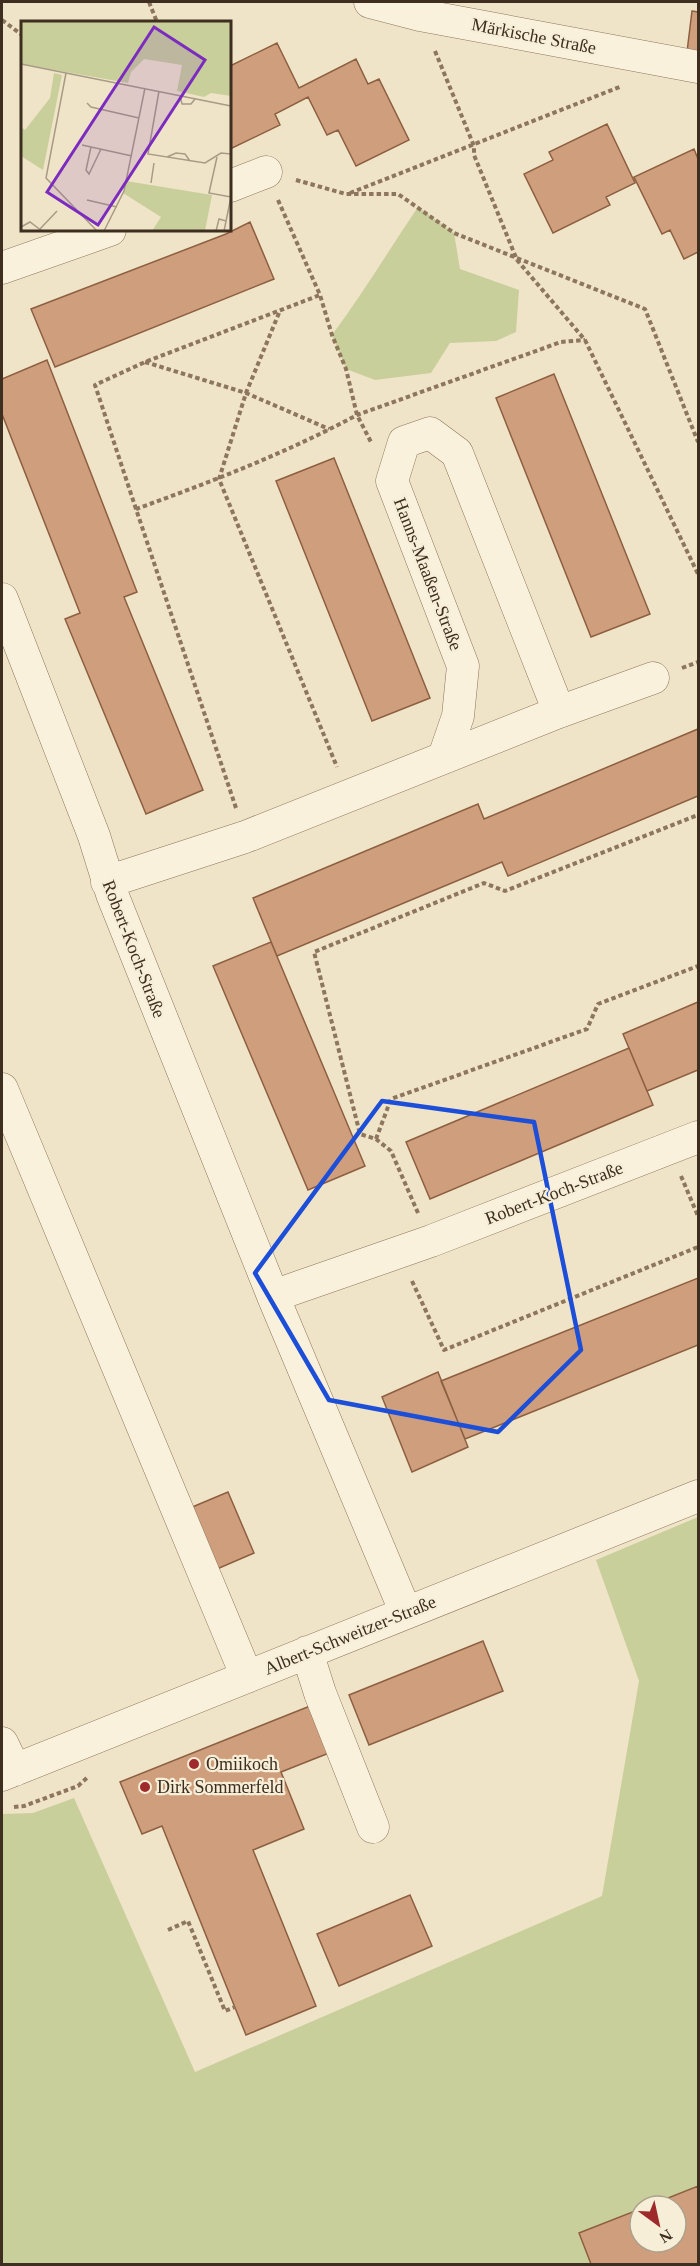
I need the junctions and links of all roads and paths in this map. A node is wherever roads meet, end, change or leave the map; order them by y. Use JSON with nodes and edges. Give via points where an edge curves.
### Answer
{"nodes":[{"id":1,"x":149,"y":2,"type":"edge"},
{"id":2,"x":370,"y":2,"type":"edge"},
{"id":3,"x":420,"y":15,"type":"junction"},
{"id":4,"x":2,"y":20,"type":"edge"},
{"id":5,"x":157,"y":21,"type":"edge"},
{"id":6,"x":21,"y":34,"type":"edge"},
{"id":7,"x":699,"y":67,"type":"edge"},
{"id":8,"x":624,"y":85,"type":"dead end"},
{"id":9,"x":474,"y":146,"type":"junction"},
{"id":10,"x":266,"y":172,"type":"junction"},
{"id":11,"x":231,"y":186,"type":"edge"},
{"id":12,"x":346,"y":194,"type":"junction"},
{"id":13,"x":107,"y":231,"type":"edge"},
{"id":14,"x":517,"y":260,"type":"junction"},
{"id":15,"x":2,"y":268,"type":"edge"},
{"id":16,"x":320,"y":295,"type":"junction"},
{"id":17,"x":279,"y":313,"type":"junction"},
{"id":18,"x":585,"y":340,"type":"junction"},
{"id":19,"x":145,"y":362,"type":"junction"},
{"id":20,"x":246,"y":393,"type":"junction"},
{"id":21,"x":357,"y":416,"type":"junction"},
{"id":22,"x":330,"y":430,"type":"junction"},
{"id":23,"x":699,"y":442,"type":"edge"},
{"id":24,"x":219,"y":479,"type":"junction"},
{"id":25,"x":392,"y":481,"type":"junction"},
{"id":26,"x":136,"y":509,"type":"junction"},
{"id":27,"x":699,"y":574,"type":"edge"},
{"id":28,"x":2,"y":598,"type":"edge"},
{"id":29,"x":653,"y":678,"type":"dead end"},
{"id":30,"x":559,"y":712,"type":"junction"},
{"id":31,"x":444,"y":758,"type":"junction"},
{"id":32,"x":349,"y":795,"type":"junction"},
{"id":33,"x":699,"y":815,"type":"edge"},
{"id":34,"x":245,"y":837,"type":"junction"},
{"id":35,"x":107,"y":882,"type":"junction"},
{"id":36,"x":699,"y":966,"type":"edge"},
{"id":37,"x":2,"y":1089,"type":"edge"},
{"id":38,"x":699,"y":1137,"type":"edge"},
{"id":39,"x":376,"y":1139,"type":"junction"},
{"id":40,"x":669,"y":1149,"type":"junction"},
{"id":41,"x":699,"y":1216,"type":"edge"},
{"id":42,"x":431,"y":1242,"type":"junction"},
{"id":43,"x":699,"y":1247,"type":"edge"},
{"id":44,"x":399,"y":1253,"type":"junction"},
{"id":45,"x":273,"y":1296,"type":"junction"},
{"id":46,"x":699,"y":1496,"type":"edge"},
{"id":47,"x":406,"y":1613,"type":"junction"},
{"id":48,"x":307,"y":1652,"type":"junction"},
{"id":49,"x":247,"y":1677,"type":"junction"},
{"id":50,"x":6,"y":1763,"type":"edge"},
{"id":51,"x":373,"y":1827,"type":"dead end"},
{"id":52,"x":168,"y":1930,"type":"dead end"},
{"id":53,"x":235,"y":2007,"type":"dead end"}],
"edges":[{"from":1,"to":5,"type":"path"},
{"from":2,"to":3,"type":"street","name":"Märkische Straße"},
{"from":3,"to":7,"type":"street","name":"Märkische Straße"},
{"from":3,"to":9,"type":"path"},
{"from":4,"to":6,"type":"path"},
{"from":8,"to":9,"type":"path"},
{"from":9,"to":12,"type":"path"},
{"from":9,"to":14,"type":"path","via":[[474,155]]},
{"from":10,"to":11,"type":"street"},
{"from":10,"to":12,"type":"path"},
{"from":10,"to":16,"type":"path"},
{"from":12,"to":14,"type":"path","via":[[398,194],[454,233]]},
{"from":13,"to":15,"type":"street"},
{"from":14,"to":18,"type":"path"},
{"from":14,"to":23,"type":"path","via":[[645,309]]},
{"from":16,"to":17,"type":"path"},
{"from":16,"to":21,"type":"path","via":[[346,369]]},
{"from":17,"to":19,"type":"path"},
{"from":17,"to":20,"type":"path"},
{"from":18,"to":21,"type":"path","via":[[561,342]]},
{"from":18,"to":27,"type":"path"},
{"from":19,"to":20,"type":"path"},
{"from":19,"to":26,"type":"path","via":[[95,385]]},
{"from":20,"to":22,"type":"path"},
{"from":20,"to":24,"type":"path"},
{"from":21,"to":22,"type":"path"},
{"from":21,"to":25,"type":"path"},
{"from":22,"to":24,"type":"path"},
{"from":24,"to":26,"type":"path"},
{"from":24,"to":32,"type":"path"},
{"from":25,"to":30,"type":"street","name":"Hanns-Maaßen-Straße","via":[[404,442],[430,432],[457,453]]},
{"from":25,"to":31,"type":"street","name":"Hanns-Maaßen-Straße","via":[[463,666],[458,716]]},
{"from":26,"to":34,"type":"path"},
{"from":28,"to":35,"type":"street","name":"Robert-Koch-Straße","via":[[94,836]]},
{"from":29,"to":30,"type":"street"},
{"from":30,"to":31,"type":"street"},
{"from":31,"to":32,"type":"street"},
{"from":32,"to":34,"type":"street"},
{"from":33,"to":39,"type":"path","via":[[505,891],[484,883],[314,952],[360,1134]]},
{"from":34,"to":35,"type":"street"},
{"from":35,"to":45,"type":"street","name":"Robert-Koch-Straße"},
{"from":36,"to":39,"type":"path","via":[[598,1004],[587,1029],[392,1099]]},
{"from":37,"to":49,"type":"street"},
{"from":38,"to":40,"type":"street","name":"Robert-Koch-Straße"},
{"from":39,"to":42,"type":"path","via":[[391,1151]]},
{"from":40,"to":41,"type":"path"},
{"from":40,"to":42,"type":"street","name":"Robert-Koch-Straße"},
{"from":42,"to":44,"type":"street","name":"Robert-Koch-Straße"},
{"from":43,"to":44,"type":"path","via":[[444,1350]]},
{"from":44,"to":45,"type":"street","name":"Robert-Koch-Straße"},
{"from":45,"to":47,"type":"street","name":"Robert-Koch-Straße"},
{"from":46,"to":47,"type":"street","name":"Albert-Schweitzer-Straße"},
{"from":47,"to":48,"type":"street","name":"Albert-Schweitzer-Straße"},
{"from":48,"to":49,"type":"street","name":"Albert-Schweitzer-Straße"},
{"from":48,"to":51,"type":"street"},
{"from":49,"to":50,"type":"street","name":"Albert-Schweitzer-Straße"},
{"from":52,"to":53,"type":"path","via":[[188,1921],[225,2011]]}]}
